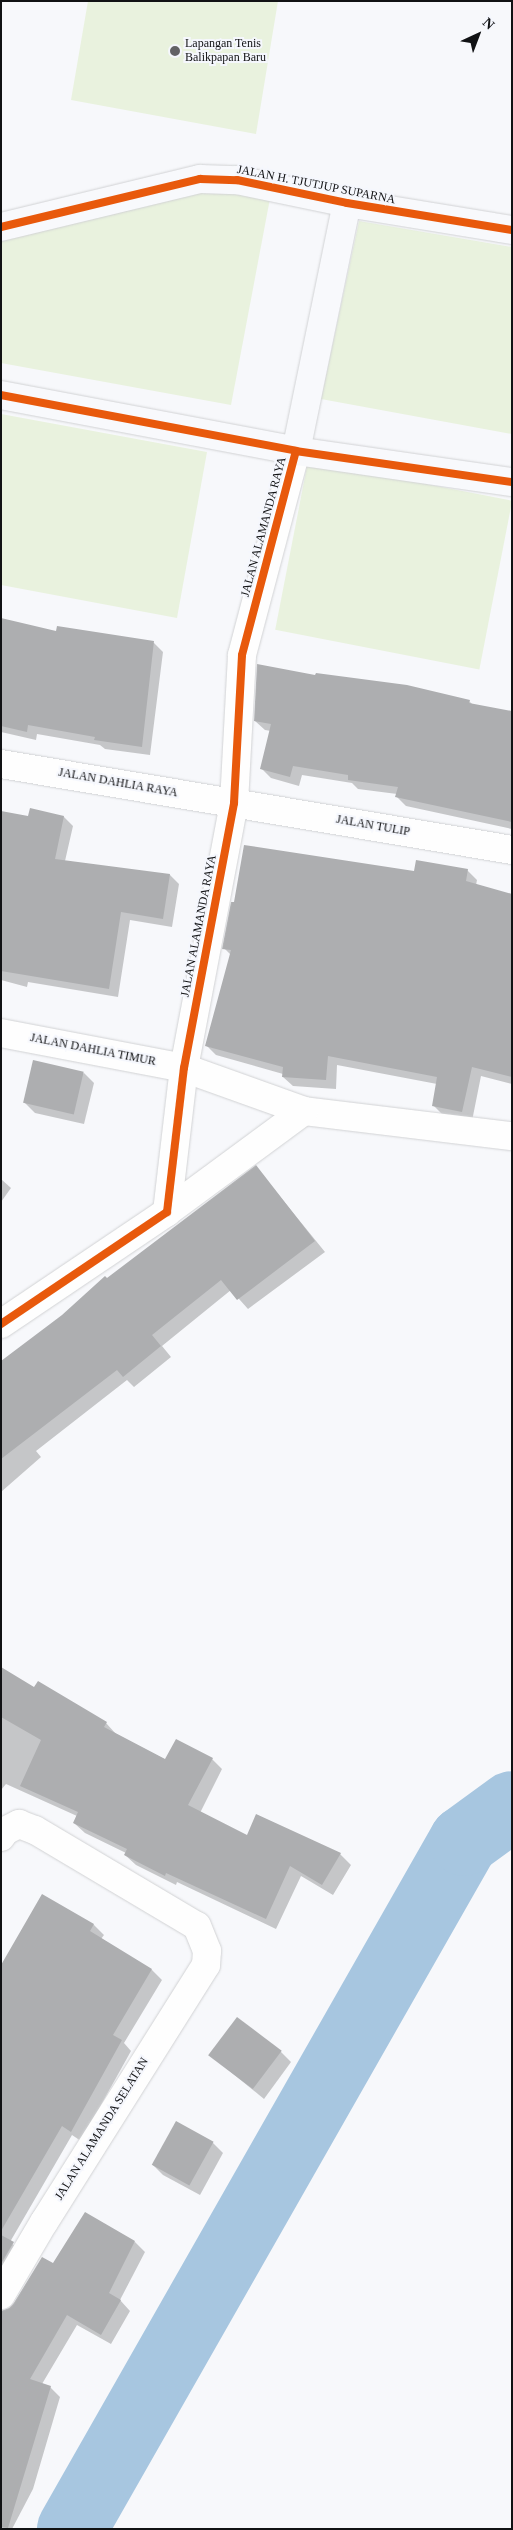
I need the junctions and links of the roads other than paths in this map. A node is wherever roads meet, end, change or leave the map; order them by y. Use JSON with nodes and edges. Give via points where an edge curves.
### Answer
{"nodes":[{"id":1,"x":347,"y":204,"type":"junction"},
{"id":2,"x":1,"y":227,"type":"edge"},
{"id":3,"x":512,"y":230,"type":"edge"},
{"id":4,"x":1,"y":395,"type":"edge"},
{"id":5,"x":296,"y":451,"type":"junction"},
{"id":6,"x":512,"y":482,"type":"edge"},
{"id":7,"x":1,"y":764,"type":"edge"},
{"id":8,"x":234,"y":803,"type":"junction"},
{"id":9,"x":512,"y":850,"type":"edge"},
{"id":10,"x":1,"y":1033,"type":"edge"},
{"id":11,"x":184,"y":1068,"type":"junction"},
{"id":12,"x":304,"y":1111,"type":"junction"},
{"id":13,"x":512,"y":1136,"type":"edge"},
{"id":14,"x":167,"y":1212,"type":"junction"},
{"id":15,"x":1,"y":1324,"type":"edge"},
{"id":16,"x":7,"y":1824,"type":"edge"},
{"id":17,"x":1,"y":2294,"type":"edge"}],
"edges":[{"from":1,"to":2,"type":"main road","name":"JALAN H. TJUTJUP SUPARNA","via":[[237,180],[200,179]]},
{"from":1,"to":3,"type":"main road","name":"JALAN H. TJUTJUP SUPARNA"},
{"from":1,"to":5,"type":"main road"},
{"from":4,"to":5,"type":"main road"},
{"from":5,"to":6,"type":"main road"},
{"from":5,"to":8,"type":"street","name":"JALAN ALAMANDA RAYA","via":[[242,655]]},
{"from":7,"to":8,"type":"street","name":"JALAN DAHLIA RAYA"},
{"from":8,"to":9,"type":"street","name":"JALAN TULIP"},
{"from":8,"to":11,"type":"street","name":"JALAN ALAMANDA RAYA"},
{"from":10,"to":11,"type":"street","name":"JALAN DAHLIA TIMUR"},
{"from":11,"to":12,"type":"street","name":"JALAN DAHLIA TIMUR"},
{"from":11,"to":14,"type":"street","name":"JALAN ALAMANDA RAYA"},
{"from":12,"to":13,"type":"street","name":"JALAN DAHLIA TIMUR"},
{"from":12,"to":14,"type":"street"},
{"from":14,"to":15,"type":"street"},
{"from":16,"to":17,"type":"street","name":"JALAN ALAMANDA SELATAN","via":[[35,1830],[197,1926],[207,1951],[206,1965]]}]}
